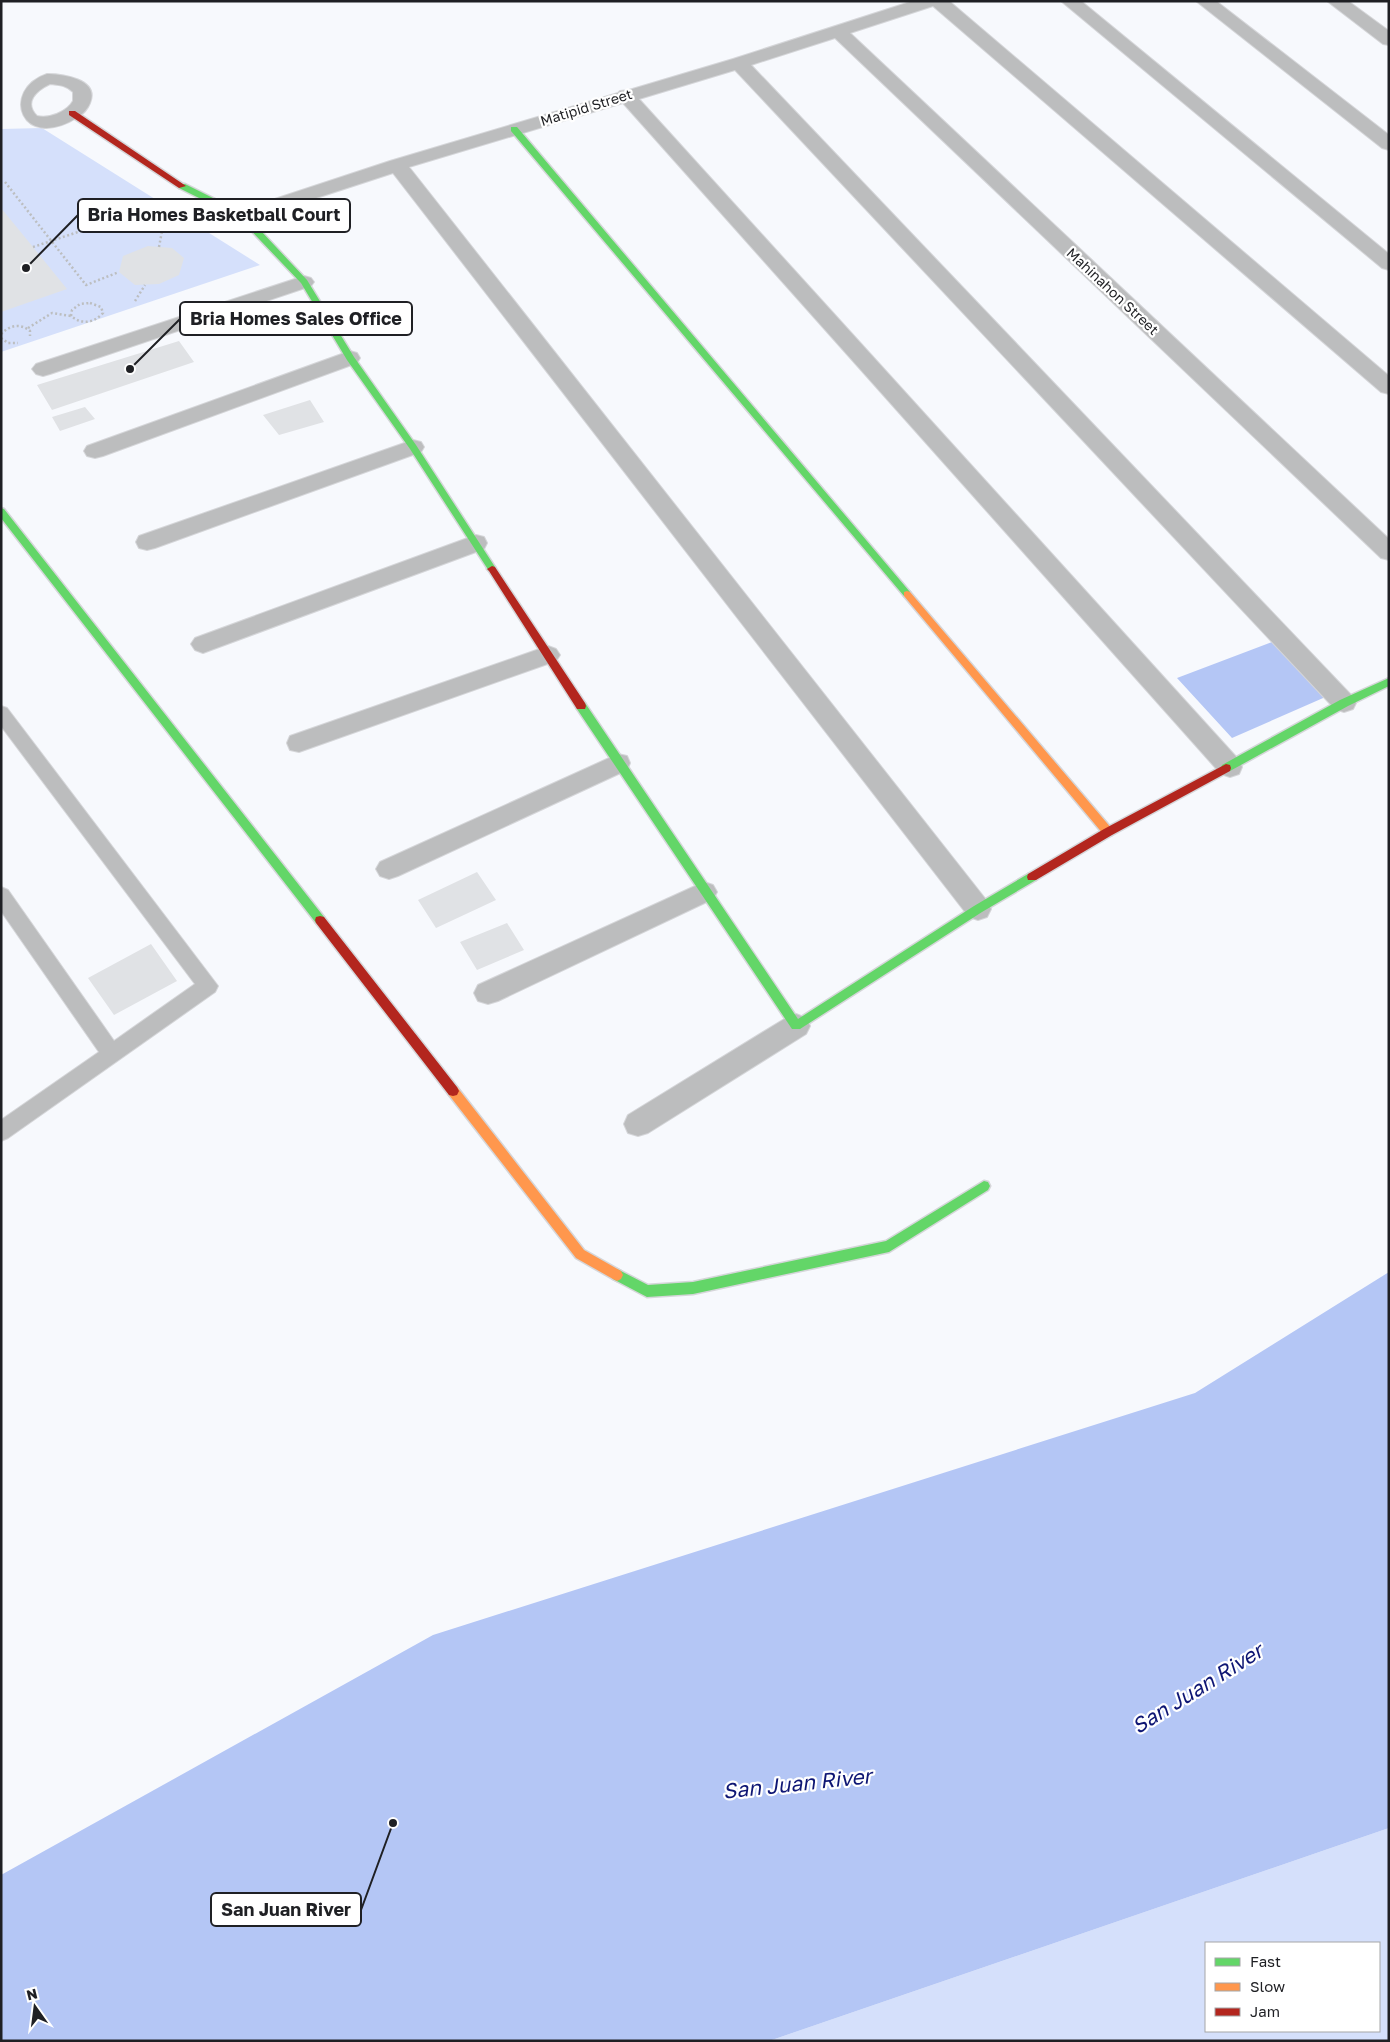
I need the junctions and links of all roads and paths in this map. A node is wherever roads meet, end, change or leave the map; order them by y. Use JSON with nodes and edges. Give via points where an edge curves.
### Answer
{"nodes":[{"id":1,"x":931,"y":1,"type":"edge"},
{"id":2,"x":938,"y":1,"type":"edge"},
{"id":3,"x":1070,"y":1,"type":"edge"},
{"id":4,"x":1205,"y":1,"type":"edge"},
{"id":5,"x":1336,"y":1,"type":"edge"},
{"id":6,"x":837,"y":30,"type":"junction"},
{"id":7,"x":1389,"y":40,"type":"edge"},
{"id":8,"x":739,"y":63,"type":"junction"},
{"id":9,"x":626,"y":95,"type":"junction"},
{"id":10,"x":72,"y":113,"type":"dead end"},
{"id":11,"x":514,"y":129,"type":"junction"},
{"id":12,"x":1389,"y":144,"type":"edge"},
{"id":13,"x":398,"y":165,"type":"junction"},
{"id":14,"x":5,"y":182,"type":"dead end"},
{"id":15,"x":159,"y":205,"type":"dead end"},
{"id":16,"x":242,"y":216,"type":"junction"},
{"id":17,"x":50,"y":241,"type":"junction"},
{"id":18,"x":33,"y":247,"type":"dead end"},
{"id":19,"x":1389,"y":264,"type":"edge"},
{"id":20,"x":119,"y":272,"type":"dead end"},
{"id":21,"x":304,"y":282,"type":"junction"},
{"id":22,"x":145,"y":284,"type":"dead end"},
{"id":23,"x":134,"y":304,"type":"dead end"},
{"id":24,"x":71,"y":316,"type":"junction"},
{"id":25,"x":28,"y":328,"type":"junction"},
{"id":26,"x":1,"y":334,"type":"edge"},
{"id":27,"x":2,"y":339,"type":"edge"},
{"id":28,"x":27,"y":339,"type":"dead end"},
{"id":29,"x":22,"y":342,"type":"dead end"},
{"id":30,"x":350,"y":358,"type":"junction"},
{"id":31,"x":43,"y":369,"type":"dead end"},
{"id":32,"x":1389,"y":387,"type":"edge"},
{"id":33,"x":413,"y":447,"type":"junction"},
{"id":34,"x":95,"y":451,"type":"dead end"},
{"id":35,"x":1,"y":511,"type":"edge"},
{"id":36,"x":148,"y":542,"type":"dead end"},
{"id":37,"x":476,"y":542,"type":"junction"},
{"id":38,"x":1389,"y":552,"type":"edge"},
{"id":39,"x":203,"y":644,"type":"dead end"},
{"id":40,"x":548,"y":655,"type":"junction"},
{"id":41,"x":1389,"y":682,"type":"edge"},
{"id":42,"x":1344,"y":703,"type":"junction"},
{"id":43,"x":1,"y":713,"type":"edge"},
{"id":44,"x":300,"y":743,"type":"dead end"},
{"id":45,"x":618,"y":763,"type":"junction"},
{"id":46,"x":1230,"y":767,"type":"junction"},
{"id":47,"x":1108,"y":832,"type":"junction"},
{"id":48,"x":389,"y":869,"type":"dead end"},
{"id":49,"x":704,"y":892,"type":"junction"},
{"id":50,"x":1,"y":895,"type":"edge"},
{"id":51,"x":978,"y":909,"type":"junction"},
{"id":52,"x":488,"y":993,"type":"dead end"},
{"id":53,"x":796,"y":1026,"type":"junction"},
{"id":54,"x":112,"y":1054,"type":"junction"},
{"id":55,"x":638,"y":1124,"type":"dead end"},
{"id":56,"x":1,"y":1132,"type":"edge"},
{"id":57,"x":984,"y":1186,"type":"dead end"}],
"edges":[{"from":1,"to":6,"type":"street","name":"Matipid Street"},
{"from":2,"to":32,"type":"street"},
{"from":3,"to":19,"type":"street"},
{"from":4,"to":12,"type":"street"},
{"from":5,"to":7,"type":"street"},
{"from":6,"to":8,"type":"street","name":"Matipid Street"},
{"from":6,"to":38,"type":"street","name":"Mahinahon Street"},
{"from":8,"to":9,"type":"street","name":"Matipid Street"},
{"from":8,"to":42,"type":"street"},
{"from":9,"to":11,"type":"street","name":"Matipid Street"},
{"from":9,"to":46,"type":"street"},
{"from":10,"to":16,"type":"street","via":[[189,190]]},
{"from":11,"to":13,"type":"street","name":"Matipid Street"},
{"from":11,"to":47,"type":"street"},
{"from":13,"to":16,"type":"street","name":"Matipid Street"},
{"from":13,"to":51,"type":"street"},
{"from":14,"to":17,"type":"path"},
{"from":15,"to":17,"type":"path"},
{"from":16,"to":21,"type":"street"},
{"from":17,"to":18,"type":"path"},
{"from":17,"to":20,"type":"path","via":[[86,285]]},
{"from":21,"to":30,"type":"street"},
{"from":21,"to":31,"type":"street"},
{"from":22,"to":23,"type":"path"},
{"from":24,"to":24,"type":"path","via":[[81,322],[92,321],[100,316],[103,309],[95,303],[85,303],[72,310]]},
{"from":24,"to":25,"type":"path","via":[[52,313]]},
{"from":25,"to":26,"type":"path","via":[[16,325],[6,328]]},
{"from":25,"to":28,"type":"path","via":[[31,334]]},
{"from":27,"to":29,"type":"path","via":[[8,343]]},
{"from":30,"to":33,"type":"street"},
{"from":30,"to":34,"type":"street"},
{"from":33,"to":36,"type":"street"},
{"from":33,"to":37,"type":"street"},
{"from":35,"to":57,"type":"street","via":[[580,1254],[647,1291],[693,1288],[890,1246]]},
{"from":37,"to":39,"type":"street"},
{"from":37,"to":40,"type":"street"},
{"from":40,"to":44,"type":"street"},
{"from":40,"to":45,"type":"street"},
{"from":41,"to":42,"type":"street"},
{"from":42,"to":46,"type":"street"},
{"from":43,"to":54,"type":"lane","via":[[208,986]]},
{"from":45,"to":48,"type":"street"},
{"from":45,"to":49,"type":"street"},
{"from":46,"to":47,"type":"street"},
{"from":47,"to":51,"type":"street"},
{"from":49,"to":52,"type":"street"},
{"from":49,"to":53,"type":"street"},
{"from":50,"to":54,"type":"lane"},
{"from":51,"to":53,"type":"street"},
{"from":53,"to":55,"type":"street"},
{"from":54,"to":56,"type":"lane"}]}
